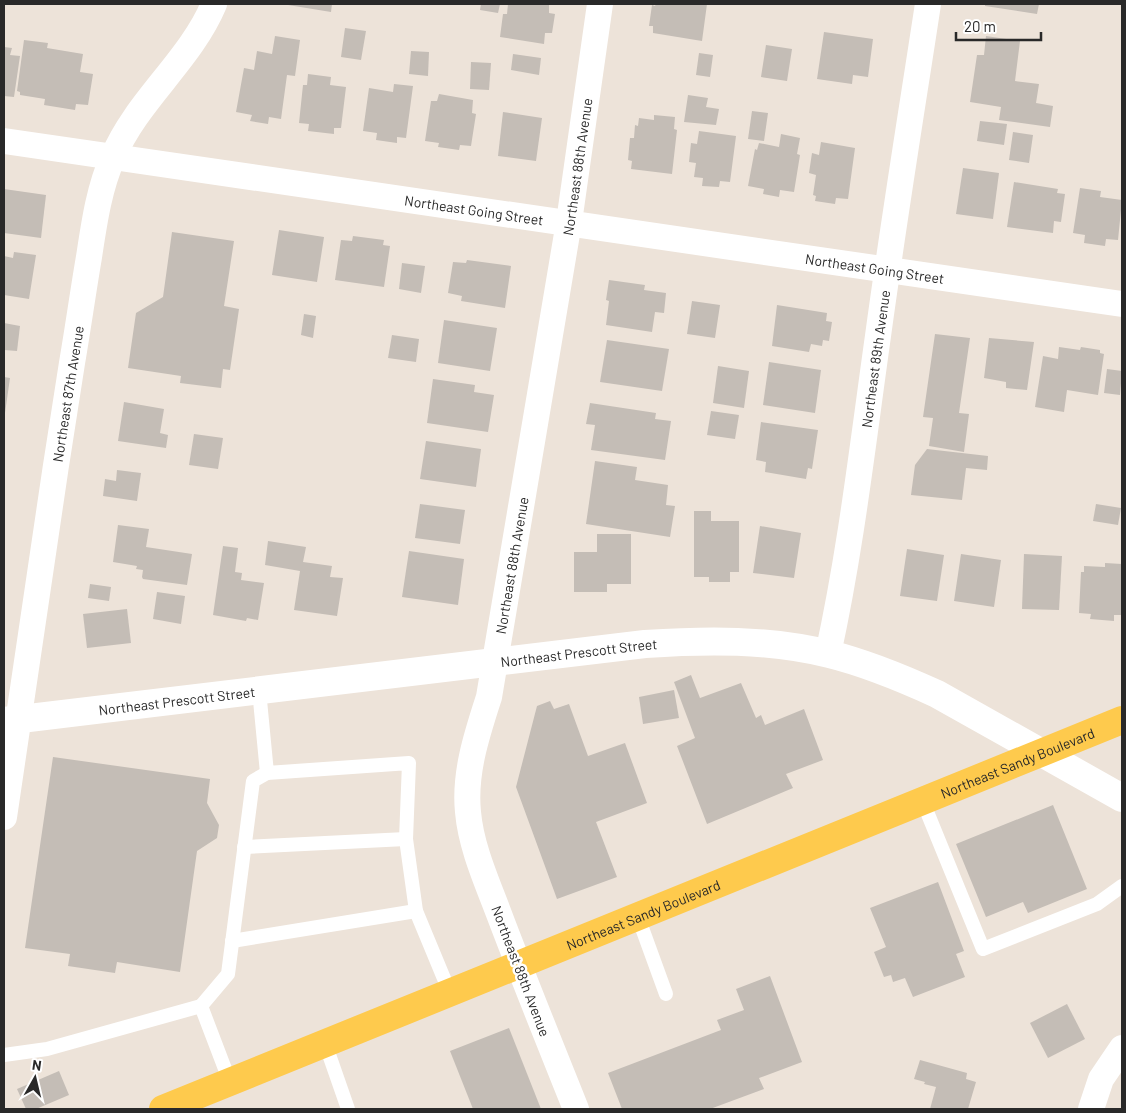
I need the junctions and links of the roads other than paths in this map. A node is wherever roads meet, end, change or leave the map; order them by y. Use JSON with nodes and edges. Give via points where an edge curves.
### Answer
{"nodes":[{"id":1,"x":214,"y":4,"type":"edge"},
{"id":2,"x":600,"y":4,"type":"edge"},
{"id":3,"x":928,"y":4,"type":"edge"},
{"id":4,"x":4,"y":142,"type":"edge"},
{"id":5,"x":112,"y":157,"type":"junction"},
{"id":6,"x":569,"y":222,"type":"junction"},
{"id":7,"x":887,"y":268,"type":"junction"},
{"id":8,"x":1122,"y":304,"type":"edge"},
{"id":9,"x":828,"y":654,"type":"junction"},
{"id":10,"x":495,"y":662,"type":"junction"},
{"id":11,"x":259,"y":690,"type":"junction"},
{"id":12,"x":11,"y":720,"type":"edge"},
{"id":13,"x":1122,"y":720,"type":"edge"},
{"id":14,"x":1042,"y":753,"type":"junction"},
{"id":15,"x":267,"y":774,"type":"junction"},
{"id":16,"x":1122,"y":798,"type":"edge"},
{"id":17,"x":924,"y":802,"type":"junction"},
{"id":18,"x":4,"y":817,"type":"edge"},
{"id":19,"x":406,"y":839,"type":"junction"},
{"id":20,"x":244,"y":847,"type":"junction"},
{"id":21,"x":1122,"y":886,"type":"edge"},
{"id":22,"x":416,"y":911,"type":"junction"},
{"id":23,"x":638,"y":917,"type":"junction"},
{"id":24,"x":232,"y":941,"type":"junction"},
{"id":25,"x":518,"y":965,"type":"junction"},
{"id":26,"x":450,"y":993,"type":"junction"},
{"id":27,"x":666,"y":994,"type":"dead end"},
{"id":28,"x":201,"y":1006,"type":"junction"},
{"id":29,"x":325,"y":1044,"type":"junction"},
{"id":30,"x":1122,"y":1048,"type":"edge"},
{"id":31,"x":4,"y":1055,"type":"edge"},
{"id":32,"x":230,"y":1082,"type":"junction"},
{"id":33,"x":163,"y":1109,"type":"edge"},
{"id":34,"x":348,"y":1109,"type":"edge"},
{"id":35,"x":576,"y":1109,"type":"edge"},
{"id":36,"x":1091,"y":1109,"type":"edge"}],
"edges":[{"from":1,"to":5,"type":"street","name":"Northeast 87th Avenue","via":[[198,37],[145,104]]},
{"from":2,"to":6,"type":"street","name":"Northeast 88th Avenue"},
{"from":3,"to":7,"type":"street","name":"Northeast 89th Avenue"},
{"from":4,"to":5,"type":"street","name":"Northeast Going Street"},
{"from":5,"to":6,"type":"street","name":"Northeast Going Street"},
{"from":5,"to":12,"type":"street","name":"Northeast 87th Avenue","via":[[93,233]]},
{"from":6,"to":7,"type":"street","name":"Northeast Going Street"},
{"from":6,"to":10,"type":"street","name":"Northeast 88th Avenue"},
{"from":7,"to":8,"type":"street","name":"Northeast Going Street"},
{"from":7,"to":9,"type":"street","name":"Northeast 89th Avenue"},
{"from":9,"to":10,"type":"street","name":"Northeast Prescott Street","via":[[757,643],[688,641]]},
{"from":9,"to":14,"type":"street","name":"Northeast Prescott Street","via":[[937,694]]},
{"from":10,"to":11,"type":"street","name":"Northeast Prescott Street"},
{"from":10,"to":25,"type":"street","name":"Northeast 88th Avenue","via":[[472,759],[468,812],[481,866]]},
{"from":11,"to":12,"type":"street","name":"Northeast Prescott Street"},
{"from":11,"to":15,"type":"lane"},
{"from":12,"to":18,"type":"street","name":"Northeast 87th Avenue"},
{"from":13,"to":14,"type":"main road","name":"Northeast Sandy Boulevard"},
{"from":14,"to":16,"type":"street","name":"Northeast Prescott Street"},
{"from":14,"to":17,"type":"main road","name":"Northeast Sandy Boulevard"},
{"from":15,"to":19,"type":"lane","via":[[409,763]]},
{"from":15,"to":20,"type":"lane","via":[[253,781]]},
{"from":17,"to":21,"type":"lane","via":[[983,949],[1097,904]]},
{"from":17,"to":23,"type":"main road","name":"Northeast Sandy Boulevard"},
{"from":19,"to":20,"type":"lane"},
{"from":19,"to":22,"type":"lane"},
{"from":20,"to":24,"type":"lane"},
{"from":22,"to":24,"type":"lane"},
{"from":22,"to":26,"type":"lane"},
{"from":23,"to":25,"type":"main road","name":"Northeast Sandy Boulevard"},
{"from":23,"to":27,"type":"lane"},
{"from":24,"to":28,"type":"lane","via":[[228,974]]},
{"from":25,"to":26,"type":"main road","name":"Northeast Sandy Boulevard"},
{"from":25,"to":35,"type":"street","name":"Northeast 88th Avenue"},
{"from":26,"to":29,"type":"main road","name":"Northeast Sandy Boulevard"},
{"from":28,"to":31,"type":"lane","via":[[47,1049]]},
{"from":28,"to":32,"type":"lane"},
{"from":29,"to":32,"type":"main road","name":"Northeast Sandy Boulevard"},
{"from":29,"to":34,"type":"lane"},
{"from":30,"to":36,"type":"street","via":[[1101,1079]]},
{"from":32,"to":33,"type":"main road","name":"Northeast Sandy Boulevard"}]}
